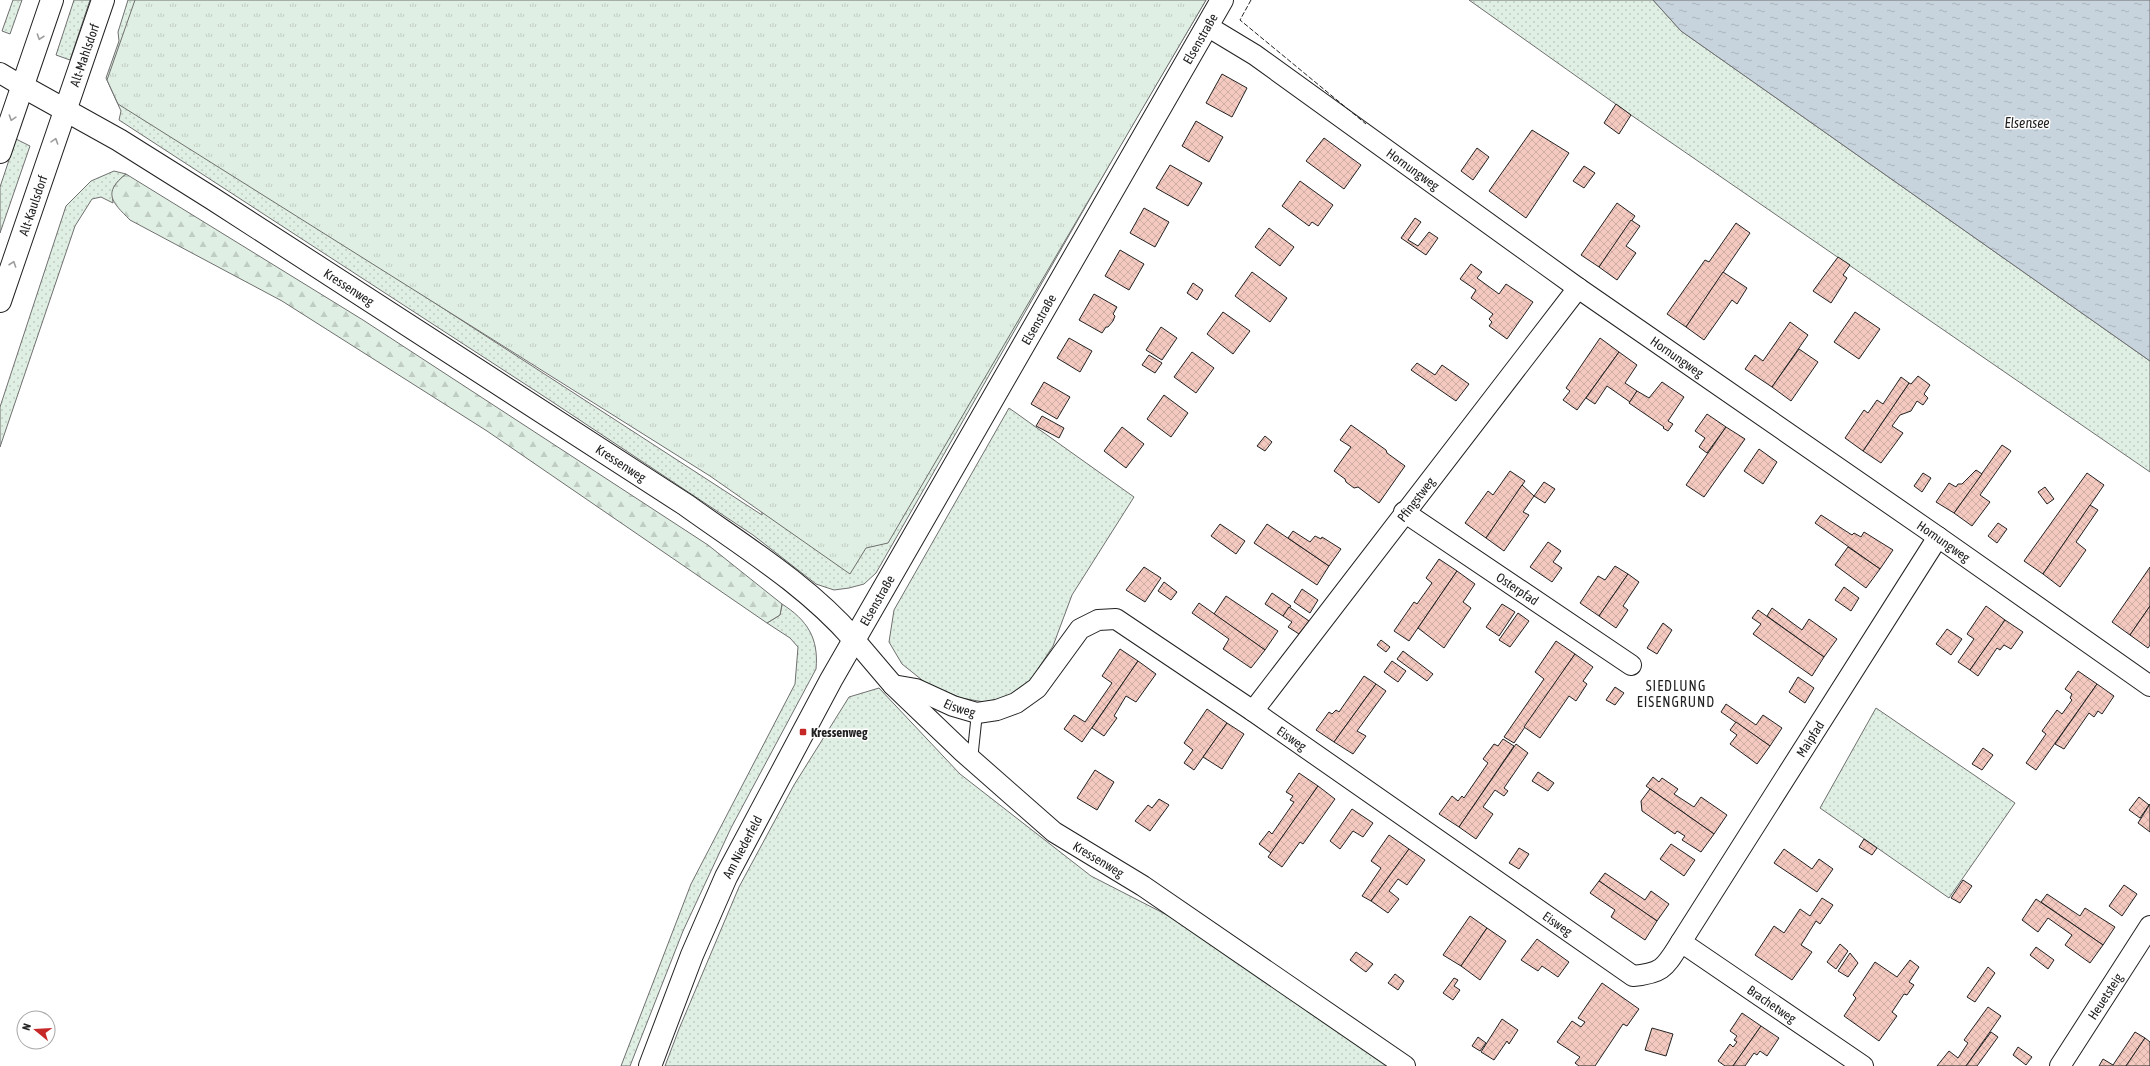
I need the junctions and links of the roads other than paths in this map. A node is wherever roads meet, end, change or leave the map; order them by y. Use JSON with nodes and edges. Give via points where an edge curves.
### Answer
{"nodes":[{"id":1,"x":52,"y":0,"type":"edge"},
{"id":2,"x":103,"y":0,"type":"edge"},
{"id":3,"x":1222,"y":0,"type":"edge"},
{"id":4,"x":1207,"y":26,"type":"junction"},
{"id":5,"x":0,"y":73,"type":"edge"},
{"id":6,"x":22,"y":86,"type":"junction"},
{"id":7,"x":66,"y":110,"type":"junction"},
{"id":8,"x":0,"y":150,"type":"edge"},
{"id":9,"x":1578,"y":288,"type":"junction"},
{"id":10,"x":0,"y":301,"type":"edge"},
{"id":11,"x":1404,"y":512,"type":"junction"},
{"id":12,"x":1938,"y":537,"type":"junction"},
{"id":13,"x":854,"y":638,"type":"junction"},
{"id":14,"x":1631,"y":665,"type":"dead end"},
{"id":15,"x":893,"y":685,"type":"junction"},
{"id":16,"x":2150,"y":686,"type":"edge"},
{"id":17,"x":1253,"y":711,"type":"junction"},
{"id":18,"x":976,"y":712,"type":"junction"},
{"id":19,"x":972,"y":760,"type":"junction"},
{"id":20,"x":2150,"y":926,"type":"edge"},
{"id":21,"x":1681,"y":942,"type":"junction"},
{"id":22,"x":650,"y":1066,"type":"edge"},
{"id":23,"x":1405,"y":1066,"type":"edge"},
{"id":24,"x":1863,"y":1066,"type":"edge"},
{"id":25,"x":2060,"y":1066,"type":"edge"}],
"edges":[{"from":1,"to":6,"type":"street","one_way":true},
{"from":2,"to":7,"type":"street","name":"Alt-Mahlsdorf"},
{"from":3,"to":4,"type":"street","name":"Elsenstraße"},
{"from":4,"to":9,"type":"street","name":"Hornungweg","via":[[1255,55]]},
{"from":4,"to":13,"type":"street","name":"Elsenstraße"},
{"from":5,"to":6,"type":"street"},
{"from":6,"to":7,"type":"street","name":"Kressenweg"},
{"from":6,"to":8,"type":"street","one_way":true},
{"from":10,"to":7,"type":"street","name":"Alt-Kaulsdorf","one_way":true},
{"from":7,"to":13,"type":"street","name":"Kressenweg","via":[[213,199],[686,505],[826,609]]},
{"from":9,"to":11,"type":"street","name":"Pfingstweg"},
{"from":9,"to":12,"type":"street","name":"Hornungweg"},
{"from":11,"to":14,"type":"street","name":"Osterpfad"},
{"from":11,"to":17,"type":"street","name":"Pfingstweg"},
{"from":12,"to":16,"type":"street","name":"Hornungweg"},
{"from":12,"to":21,"type":"street","name":"Maipfad"},
{"from":13,"to":15,"type":"street","name":"Kressenweg"},
{"from":13,"to":22,"type":"street","name":"Am Niederfeld","via":[[726,877],[692,955]]},
{"from":15,"to":18,"type":"street","name":"Eisweg","via":[[916,689],[953,706]]},
{"from":15,"to":19,"type":"street","name":"Kressenweg"},
{"from":17,"to":18,"type":"street","name":"Eisweg","via":[[1116,618],[1098,620],[1080,629],[1037,688],[1016,703],[997,710]]},
{"from":17,"to":21,"type":"street","name":"Eisweg","via":[[1633,976],[1652,974],[1666,964]]},
{"from":18,"to":19,"type":"lane"},
{"from":19,"to":23,"type":"street","name":"Kressenweg","via":[[1054,832],[1143,886]]},
{"from":20,"to":25,"type":"street","name":"Heuetsteig"},
{"from":21,"to":24,"type":"street","name":"Brachetweg"}]}
